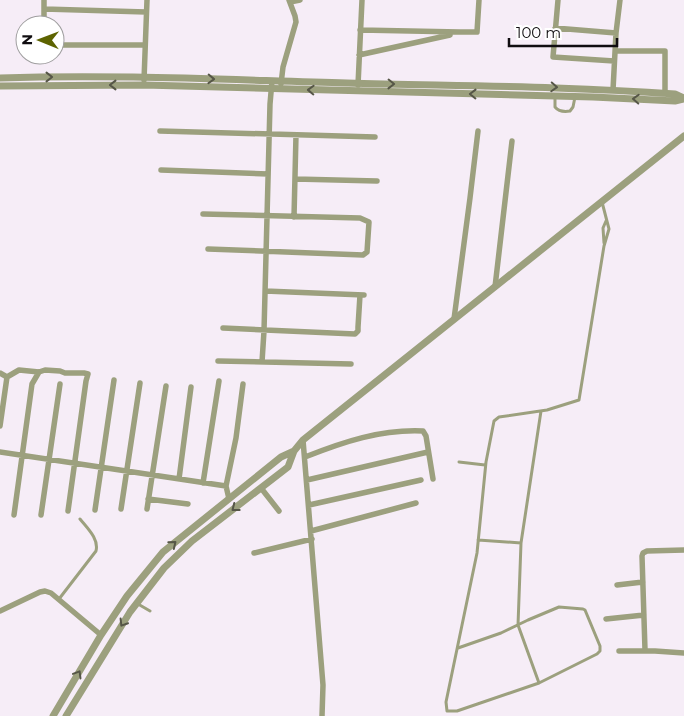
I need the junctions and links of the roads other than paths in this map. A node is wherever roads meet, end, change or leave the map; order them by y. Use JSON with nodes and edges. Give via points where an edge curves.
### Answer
{"nodes":[{"id":1,"x":44,"y":0,"type":"edge"},
{"id":2,"x":147,"y":0,"type":"edge"},
{"id":3,"x":300,"y":0,"type":"edge"},
{"id":4,"x":362,"y":0,"type":"edge"},
{"id":5,"x":479,"y":0,"type":"edge"},
{"id":6,"x":558,"y":0,"type":"edge"},
{"id":7,"x":620,"y":0,"type":"edge"},
{"id":8,"x":289,"y":1,"type":"edge"},
{"id":9,"x":44,"y":9,"type":"junction"},
{"id":10,"x":146,"y":12,"type":"junction"},
{"id":11,"x":44,"y":15,"type":"edge"},
{"id":12,"x":555,"y":28,"type":"junction"},
{"id":13,"x":360,"y":30,"type":"junction"},
{"id":14,"x":460,"y":32,"type":"junction"},
{"id":15,"x":616,"y":33,"type":"junction"},
{"id":16,"x":65,"y":45,"type":"edge"},
{"id":17,"x":146,"y":45,"type":"junction"},
{"id":18,"x":615,"y":51,"type":"junction"},
{"id":19,"x":359,"y":55,"type":"junction"},
{"id":20,"x":614,"y":61,"type":"junction"},
{"id":21,"x":0,"y":78,"type":"edge"},
{"id":22,"x":10,"y":81,"type":"junction"},
{"id":23,"x":144,"y":81,"type":"junction"},
{"id":24,"x":272,"y":85,"type":"junction"},
{"id":25,"x":281,"y":85,"type":"junction"},
{"id":26,"x":0,"y":86,"type":"edge"},
{"id":27,"x":358,"y":87,"type":"junction"},
{"id":28,"x":613,"y":90,"type":"junction"},
{"id":29,"x":592,"y":93,"type":"junction"},
{"id":30,"x":665,"y":93,"type":"junction"},
{"id":31,"x":555,"y":96,"type":"junction"},
{"id":32,"x":575,"y":96,"type":"junction"},
{"id":33,"x":684,"y":98,"type":"edge"},
{"id":34,"x":160,"y":131,"type":"dead end"},
{"id":35,"x":478,"y":131,"type":"dead end"},
{"id":36,"x":270,"y":134,"type":"junction"},
{"id":37,"x":296,"y":135,"type":"junction"},
{"id":38,"x":684,"y":136,"type":"edge"},
{"id":39,"x":375,"y":137,"type":"dead end"},
{"id":40,"x":512,"y":141,"type":"dead end"},
{"id":41,"x":161,"y":170,"type":"dead end"},
{"id":42,"x":268,"y":174,"type":"junction"},
{"id":43,"x":295,"y":179,"type":"junction"},
{"id":44,"x":377,"y":181,"type":"dead end"},
{"id":45,"x":602,"y":201,"type":"junction"},
{"id":46,"x":203,"y":214,"type":"dead end"},
{"id":47,"x":266,"y":217,"type":"junction"},
{"id":48,"x":294,"y":217,"type":"junction"},
{"id":49,"x":208,"y":249,"type":"dead end"},
{"id":50,"x":266,"y":251,"type":"junction"},
{"id":51,"x":495,"y":287,"type":"junction"},
{"id":52,"x":265,"y":291,"type":"junction"},
{"id":53,"x":454,"y":319,"type":"junction"},
{"id":54,"x":223,"y":328,"type":"dead end"},
{"id":55,"x":264,"y":331,"type":"junction"},
{"id":56,"x":218,"y":360,"type":"dead end"},
{"id":57,"x":262,"y":362,"type":"junction"},
{"id":58,"x":351,"y":364,"type":"dead end"},
{"id":59,"x":39,"y":372,"type":"junction"},
{"id":60,"x":0,"y":374,"type":"edge"},
{"id":61,"x":7,"y":377,"type":"junction"},
{"id":62,"x":114,"y":380,"type":"dead end"},
{"id":63,"x":218,"y":381,"type":"dead end"},
{"id":64,"x":140,"y":383,"type":"dead end"},
{"id":65,"x":60,"y":384,"type":"dead end"},
{"id":66,"x":243,"y":384,"type":"dead end"},
{"id":67,"x":166,"y":386,"type":"dead end"},
{"id":68,"x":191,"y":388,"type":"dead end"},
{"id":69,"x":542,"y":410,"type":"junction"},
{"id":70,"x":0,"y":426,"type":"edge"},
{"id":71,"x":303,"y":440,"type":"junction"},
{"id":72,"x":294,"y":451,"type":"junction"},
{"id":73,"x":0,"y":452,"type":"edge"},
{"id":74,"x":428,"y":452,"type":"junction"},
{"id":75,"x":22,"y":456,"type":"junction"},
{"id":76,"x":305,"y":457,"type":"junction"},
{"id":77,"x":49,"y":460,"type":"junction"},
{"id":78,"x":459,"y":462,"type":"dead end"},
{"id":79,"x":75,"y":463,"type":"junction"},
{"id":80,"x":485,"y":465,"type":"junction"},
{"id":81,"x":101,"y":467,"type":"junction"},
{"id":82,"x":127,"y":471,"type":"junction"},
{"id":83,"x":152,"y":474,"type":"junction"},
{"id":84,"x":179,"y":479,"type":"junction"},
{"id":85,"x":433,"y":479,"type":"dead end"},
{"id":86,"x":307,"y":480,"type":"junction"},
{"id":87,"x":421,"y":480,"type":"dead end"},
{"id":88,"x":203,"y":482,"type":"junction"},
{"id":89,"x":226,"y":486,"type":"junction"},
{"id":90,"x":261,"y":488,"type":"junction"},
{"id":91,"x":148,"y":499,"type":"junction"},
{"id":92,"x":229,"y":500,"type":"junction"},
{"id":93,"x":416,"y":503,"type":"dead end"},
{"id":94,"x":188,"y":504,"type":"dead end"},
{"id":95,"x":309,"y":505,"type":"junction"},
{"id":96,"x":121,"y":509,"type":"dead end"},
{"id":97,"x":147,"y":509,"type":"dead end"},
{"id":98,"x":95,"y":510,"type":"dead end"},
{"id":99,"x":68,"y":511,"type":"dead end"},
{"id":100,"x":279,"y":511,"type":"dead end"},
{"id":101,"x":14,"y":515,"type":"dead end"},
{"id":102,"x":41,"y":515,"type":"dead end"},
{"id":103,"x":80,"y":519,"type":"dead end"},
{"id":104,"x":311,"y":531,"type":"junction"},
{"id":105,"x":312,"y":539,"type":"junction"},
{"id":106,"x":478,"y":540,"type":"junction"},
{"id":107,"x":521,"y":543,"type":"junction"},
{"id":108,"x":684,"y":550,"type":"edge"},
{"id":109,"x":254,"y":553,"type":"dead end"},
{"id":110,"x":643,"y":582,"type":"junction"},
{"id":111,"x":617,"y":585,"type":"dead end"},
{"id":112,"x":58,"y":599,"type":"junction"},
{"id":113,"x":137,"y":602,"type":"junction"},
{"id":114,"x":0,"y":610,"type":"edge"},
{"id":115,"x":150,"y":611,"type":"dead end"},
{"id":116,"x":644,"y":615,"type":"junction"},
{"id":117,"x":606,"y":619,"type":"dead end"},
{"id":118,"x":518,"y":625,"type":"junction"},
{"id":119,"x":101,"y":636,"type":"junction"},
{"id":120,"x":458,"y":648,"type":"junction"},
{"id":121,"x":645,"y":650,"type":"junction"},
{"id":122,"x":619,"y":651,"type":"dead end"},
{"id":123,"x":684,"y":653,"type":"edge"},
{"id":124,"x":539,"y":683,"type":"junction"},
{"id":125,"x":53,"y":716,"type":"edge"},
{"id":126,"x":66,"y":716,"type":"edge"},
{"id":127,"x":322,"y":716,"type":"edge"}],
"edges":[{"from":1,"to":9,"type":"street"},
{"from":2,"to":10,"type":"street"},
{"from":3,"to":8,"type":"street"},
{"from":4,"to":13,"type":"street"},
{"from":5,"to":14,"type":"street","via":[[477,32]]},
{"from":6,"to":12,"type":"street"},
{"from":7,"to":15,"type":"street"},
{"from":8,"to":25,"type":"street","via":[[296,22]]},
{"from":9,"to":10,"type":"street"},
{"from":9,"to":11,"type":"street"},
{"from":10,"to":17,"type":"street"},
{"from":12,"to":15,"type":"street"},
{"from":12,"to":20,"type":"street","via":[[553,56]]},
{"from":13,"to":14,"type":"street"},
{"from":13,"to":19,"type":"street"},
{"from":14,"to":19,"type":"street"},
{"from":15,"to":18,"type":"street"},
{"from":16,"to":17,"type":"street"},
{"from":17,"to":23,"type":"street"},
{"from":18,"to":20,"type":"street"},
{"from":18,"to":30,"type":"street","via":[[665,51]]},
{"from":19,"to":27,"type":"street"},
{"from":20,"to":28,"type":"street"},
{"from":21,"to":22,"type":"street"},
{"from":22,"to":23,"type":"street"},
{"from":22,"to":26,"type":"street"},
{"from":23,"to":24,"type":"street"},
{"from":24,"to":25,"type":"street"},
{"from":24,"to":36,"type":"street"},
{"from":25,"to":27,"type":"street"},
{"from":27,"to":29,"type":"street","one_way":true,"via":[[540,87]]},
{"from":31,"to":27,"type":"street","one_way":true},
{"from":28,"to":29,"type":"street"},
{"from":28,"to":30,"type":"street"},
{"from":29,"to":32,"type":"street"},
{"from":33,"to":29,"type":"street","one_way":true,"via":[[674,101]]},
{"from":30,"to":33,"type":"street"},
{"from":31,"to":32,"type":"street"},
{"from":31,"to":32,"type":"lane","via":[[555,107],[564,112],[573,107]]},
{"from":34,"to":36,"type":"street"},
{"from":35,"to":53,"type":"street"},
{"from":36,"to":37,"type":"street"},
{"from":36,"to":42,"type":"street"},
{"from":37,"to":39,"type":"street"},
{"from":37,"to":43,"type":"street"},
{"from":38,"to":45,"type":"street"},
{"from":40,"to":51,"type":"street"},
{"from":41,"to":42,"type":"street"},
{"from":42,"to":47,"type":"street"},
{"from":43,"to":44,"type":"street"},
{"from":43,"to":48,"type":"street"},
{"from":45,"to":51,"type":"street"},
{"from":45,"to":69,"type":"lane","via":[[609,229],[579,400]]},
{"from":46,"to":47,"type":"street"},
{"from":47,"to":48,"type":"street"},
{"from":47,"to":50,"type":"street"},
{"from":48,"to":50,"type":"street","via":[[366,220],[369,222],[367,252],[363,255]]},
{"from":49,"to":50,"type":"street"},
{"from":50,"to":52,"type":"street"},
{"from":51,"to":53,"type":"street"},
{"from":52,"to":55,"type":"street"},
{"from":52,"to":55,"type":"street","via":[[362,295],[355,334]]},
{"from":53,"to":71,"type":"street"},
{"from":54,"to":55,"type":"street"},
{"from":55,"to":57,"type":"street"},
{"from":56,"to":57,"type":"street"},
{"from":57,"to":58,"type":"street"},
{"from":59,"to":61,"type":"street","via":[[19,370]]},
{"from":59,"to":75,"type":"street","via":[[32,384]]},
{"from":59,"to":79,"type":"street","via":[[88,374]]},
{"from":60,"to":61,"type":"street"},
{"from":61,"to":70,"type":"street"},
{"from":62,"to":81,"type":"street"},
{"from":63,"to":88,"type":"street"},
{"from":64,"to":82,"type":"street"},
{"from":65,"to":77,"type":"street"},
{"from":66,"to":89,"type":"street"},
{"from":67,"to":83,"type":"street"},
{"from":68,"to":84,"type":"street"},
{"from":69,"to":80,"type":"lane","via":[[499,417],[494,421]]},
{"from":69,"to":107,"type":"lane"},
{"from":71,"to":72,"type":"street"},
{"from":71,"to":76,"type":"street"},
{"from":72,"to":90,"type":"street","via":[[288,467]]},
{"from":72,"to":92,"type":"street"},
{"from":73,"to":75,"type":"street"},
{"from":74,"to":76,"type":"street","via":[[423,431],[414,430],[377,434]]},
{"from":74,"to":85,"type":"street"},
{"from":74,"to":86,"type":"street"},
{"from":75,"to":77,"type":"street"},
{"from":75,"to":101,"type":"street"},
{"from":76,"to":86,"type":"street"},
{"from":77,"to":79,"type":"street"},
{"from":77,"to":102,"type":"street"},
{"from":78,"to":80,"type":"lane"},
{"from":79,"to":81,"type":"street"},
{"from":79,"to":99,"type":"street"},
{"from":80,"to":106,"type":"lane"},
{"from":81,"to":82,"type":"street"},
{"from":81,"to":98,"type":"street"},
{"from":82,"to":83,"type":"street"},
{"from":82,"to":96,"type":"street"},
{"from":83,"to":84,"type":"street"},
{"from":83,"to":91,"type":"street"},
{"from":84,"to":88,"type":"street"},
{"from":86,"to":95,"type":"street"},
{"from":87,"to":95,"type":"street"},
{"from":88,"to":89,"type":"street"},
{"from":89,"to":92,"type":"street"},
{"from":90,"to":100,"type":"street"},
{"from":90,"to":113,"type":"street","one_way":true,"via":[[192,541],[164,568]]},
{"from":91,"to":94,"type":"street"},
{"from":91,"to":97,"type":"street"},
{"from":119,"to":92,"type":"street","one_way":true,"via":[[127,596],[163,552]]},
{"from":93,"to":104,"type":"street"},
{"from":95,"to":104,"type":"street"},
{"from":103,"to":112,"type":"lane","via":[[98,546]]},
{"from":104,"to":105,"type":"street"},
{"from":105,"to":109,"type":"street"},
{"from":105,"to":127,"type":"street","via":[[323,685]]},
{"from":106,"to":107,"type":"lane"},
{"from":106,"to":120,"type":"lane"},
{"from":107,"to":118,"type":"lane"},
{"from":108,"to":110,"type":"street","via":[[644,553]]},
{"from":110,"to":111,"type":"street"},
{"from":110,"to":116,"type":"street"},
{"from":112,"to":114,"type":"street","via":[[45,591]]},
{"from":112,"to":119,"type":"street"},
{"from":113,"to":115,"type":"lane"},
{"from":113,"to":126,"type":"street","one_way":true},
{"from":116,"to":117,"type":"street"},
{"from":116,"to":121,"type":"street"},
{"from":118,"to":120,"type":"lane"},
{"from":118,"to":124,"type":"lane"},
{"from":118,"to":124,"type":"lane","via":[[559,607],[582,609],[600,646],[597,654]]},
{"from":125,"to":119,"type":"street","one_way":true},
{"from":120,"to":124,"type":"lane","via":[[446,702],[447,711],[457,711]]},
{"from":121,"to":122,"type":"street"},
{"from":121,"to":123,"type":"street"}]}
